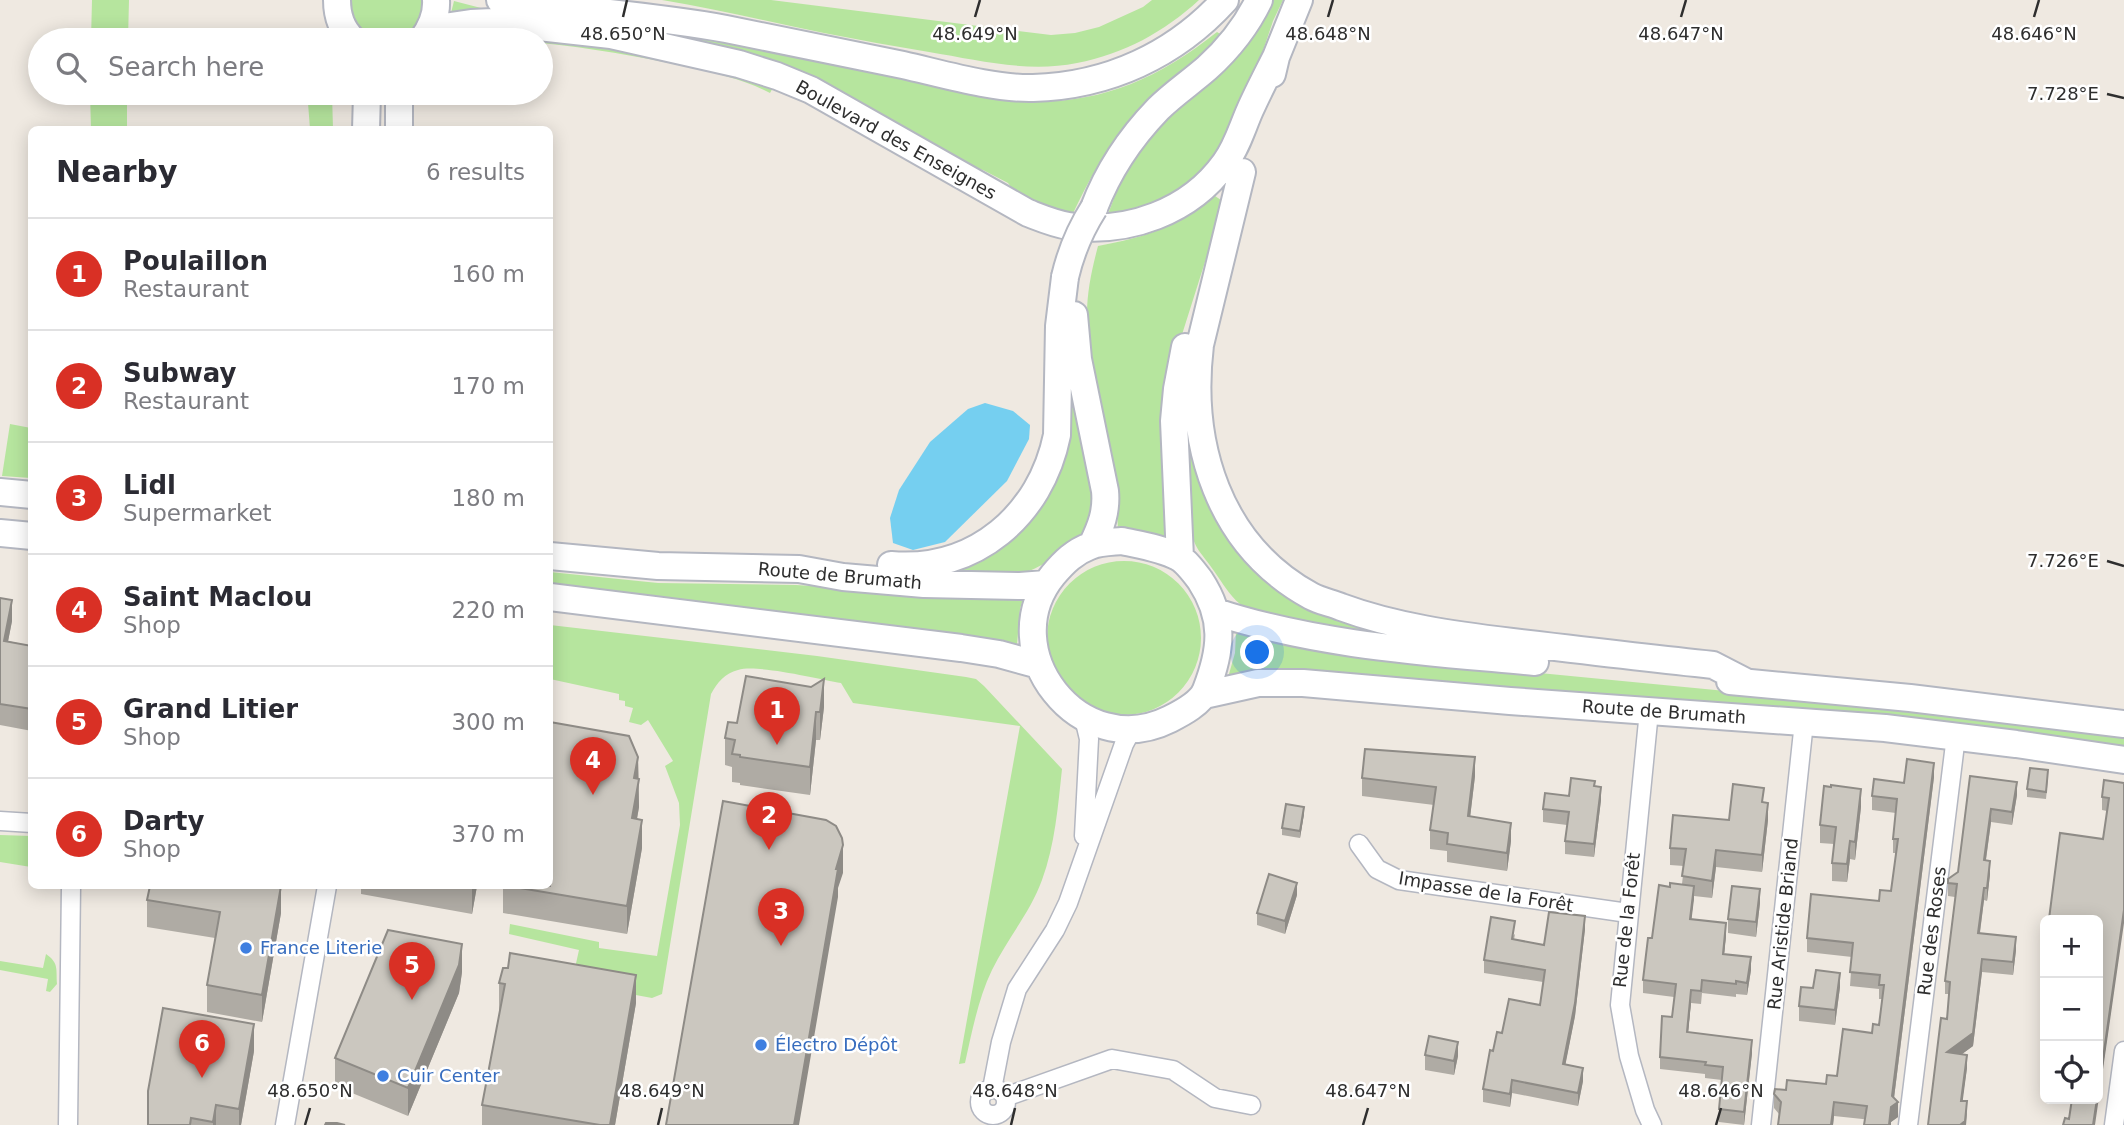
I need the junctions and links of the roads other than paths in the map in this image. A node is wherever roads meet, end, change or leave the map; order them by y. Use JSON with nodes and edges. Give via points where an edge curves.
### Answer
{"nodes":[{"id":1,"x":337,"y":0,"type":"edge"},
{"id":2,"x":436,"y":0,"type":"edge"},
{"id":3,"x":500,"y":0,"type":"edge"},
{"id":4,"x":606,"y":0,"type":"edge"},
{"id":5,"x":1225,"y":0,"type":"edge"},
{"id":6,"x":1259,"y":0,"type":"edge"},
{"id":7,"x":1299,"y":0,"type":"edge"},
{"id":8,"x":673,"y":21,"type":"junction"},
{"id":9,"x":344,"y":28,"type":"edge"},
{"id":10,"x":429,"y":28,"type":"edge"},
{"id":11,"x":452,"y":28,"type":"edge"},
{"id":12,"x":543,"y":28,"type":"edge"},
{"id":13,"x":553,"y":29,"type":"edge"},
{"id":14,"x":1276,"y":57,"type":"junction"},
{"id":15,"x":366,"y":105,"type":"edge"},
{"id":16,"x":399,"y":105,"type":"edge"},
{"id":17,"x":366,"y":126,"type":"edge"},
{"id":18,"x":399,"y":126,"type":"edge"},
{"id":19,"x":1242,"y":172,"type":"junction"},
{"id":20,"x":1070,"y":278,"type":"junction"},
{"id":21,"x":0,"y":492,"type":"edge"},
{"id":22,"x":28,"y":495,"type":"edge"},
{"id":23,"x":0,"y":533,"type":"edge"},
{"id":24,"x":28,"y":536,"type":"edge"},
{"id":25,"x":1091,"y":545,"type":"junction"},
{"id":26,"x":553,"y":556,"type":"edge"},
{"id":27,"x":1180,"y":558,"type":"junction"},
{"id":28,"x":799,"y":569,"type":"junction"},
{"id":29,"x":1046,"y":584,"type":"junction"},
{"id":30,"x":553,"y":597,"type":"edge"},
{"id":31,"x":1216,"y":612,"type":"junction"},
{"id":32,"x":1039,"y":666,"type":"junction"},
{"id":33,"x":1746,"y":682,"type":"junction"},
{"id":34,"x":1204,"y":695,"type":"junction"},
{"id":35,"x":1649,"y":711,"type":"junction"},
{"id":36,"x":1084,"y":718,"type":"junction"},
{"id":37,"x":1804,"y":722,"type":"junction"},
{"id":38,"x":2124,"y":724,"type":"edge"},
{"id":39,"x":1132,"y":729,"type":"junction"},
{"id":40,"x":1956,"y":736,"type":"junction"},
{"id":41,"x":2124,"y":760,"type":"edge"},
{"id":42,"x":0,"y":821,"type":"edge"},
{"id":43,"x":28,"y":823,"type":"edge"},
{"id":44,"x":1359,"y":844,"type":"dead end"},
{"id":45,"x":1079,"y":869,"type":"junction"},
{"id":46,"x":71,"y":889,"type":"edge"},
{"id":47,"x":326,"y":889,"type":"edge"},
{"id":48,"x":1628,"y":913,"type":"junction"},
{"id":49,"x":2124,"y":1051,"type":"edge"},
{"id":50,"x":999,"y":1093,"type":"junction"},
{"id":51,"x":1251,"y":1105,"type":"dead end"},
{"id":52,"x":989,"y":1121,"type":"edge"},
{"id":53,"x":68,"y":1125,"type":"edge"},
{"id":54,"x":285,"y":1125,"type":"edge"},
{"id":55,"x":1652,"y":1125,"type":"edge"},
{"id":56,"x":1761,"y":1125,"type":"edge"},
{"id":57,"x":1908,"y":1125,"type":"edge"},
{"id":58,"x":2114,"y":1125,"type":"edge"}],
"edges":[{"from":1,"to":9,"type":"main road"},
{"from":2,"to":10,"type":"main road"},
{"from":3,"to":8,"type":"main road"},
{"from":4,"to":8,"type":"main road"},
{"from":5,"to":8,"type":"main road","via":[[1185,37],[1144,62],[1081,83],[1032,88]]},
{"from":6,"to":20,"type":"main road","bridge":true,"via":[[1222,53],[1145,123],[1122,155],[1070,254]]},
{"from":7,"to":14,"type":"main road"},
{"from":11,"to":12,"type":"main road","name":"Boulevard des Enseignes","via":[[471,23]]},
{"from":13,"to":14,"type":"main road","name":"Boulevard des Enseignes","via":[[611,35],[777,76],[811,90],[1028,213],[1068,226],[1103,228],[1166,212],[1212,179],[1233,151]]},
{"from":14,"to":19,"type":"main road"},
{"from":15,"to":17,"type":"main road"},
{"from":16,"to":18,"type":"main road"},
{"from":19,"to":27,"type":"main road","via":[[1181,366],[1174,421]]},
{"from":19,"to":33,"type":"main road","via":[[1200,345],[1197,395],[1211,476],[1248,546],[1278,575],[1312,596],[1355,612],[1466,636],[1713,665]]},
{"from":20,"to":25,"type":"main road","via":[[1078,359],[1106,504]]},
{"from":20,"to":28,"type":"main road","via":[[1059,326],[1057,435],[1040,486],[1010,524],[972,550],[925,566],[844,562]]},
{"from":21,"to":22,"type":"main road"},
{"from":23,"to":24,"type":"main road"},
{"from":25,"to":27,"type":"main road","via":[[1122,541]]},
{"from":25,"to":29,"type":"main road","via":[[1067,559]]},
{"from":26,"to":28,"type":"main road","name":"Route de Brumath","via":[[658,566]]},
{"from":27,"to":31,"type":"main road","via":[[1211,596]]},
{"from":28,"to":29,"type":"main road","name":"Route de Brumath","via":[[924,584]]},
{"from":29,"to":32,"type":"main road","via":[[1036,610],[1033,638]]},
{"from":30,"to":32,"type":"main road","via":[[961,648]]},
{"from":31,"to":33,"type":"main road","name":"Route de Brumath","via":[[1278,629],[1389,647]]},
{"from":31,"to":34,"type":"main road","via":[[1220,640]]},
{"from":32,"to":36,"type":"main road","via":[[1049,686]]},
{"from":33,"to":38,"type":"main road","name":"Route de Brumath"},
{"from":34,"to":35,"type":"main road","name":"Route de Brumath","via":[[1258,683],[1303,683]]},
{"from":34,"to":39,"type":"main road","via":[[1159,725]]},
{"from":35,"to":37,"type":"main road","name":"Route de Brumath"},
{"from":35,"to":48,"type":"street","name":"Rue de la Forêt"},
{"from":36,"to":39,"type":"main road"},
{"from":36,"to":45,"type":"street","via":[[1090,739],[1089,772]]},
{"from":37,"to":40,"type":"main road","name":"Route de Brumath"},
{"from":37,"to":56,"type":"street","name":"Rue Aristide Briand"},
{"from":39,"to":45,"type":"street"},
{"from":40,"to":41,"type":"main road","name":"Route de Brumath"},
{"from":40,"to":57,"type":"street","name":"Rue des Roses"},
{"from":42,"to":43,"type":"street"},
{"from":44,"to":48,"type":"street","name":"Impasse de la Forêt","via":[[1377,869],[1399,880]]},
{"from":45,"to":50,"type":"street","via":[[1055,930],[1017,989],[1001,1042]]},
{"from":46,"to":53,"type":"street"},
{"from":47,"to":54,"type":"street"},
{"from":48,"to":55,"type":"street","name":"Rue de la Forêt","via":[[1619,1005],[1629,1056]]},
{"from":49,"to":58,"type":"street"},
{"from":50,"to":51,"type":"street","via":[[1112,1059],[1172,1069],[1215,1098]]},
{"from":50,"to":52,"type":"street","via":[[984,1092],[979,1100]]}]}
